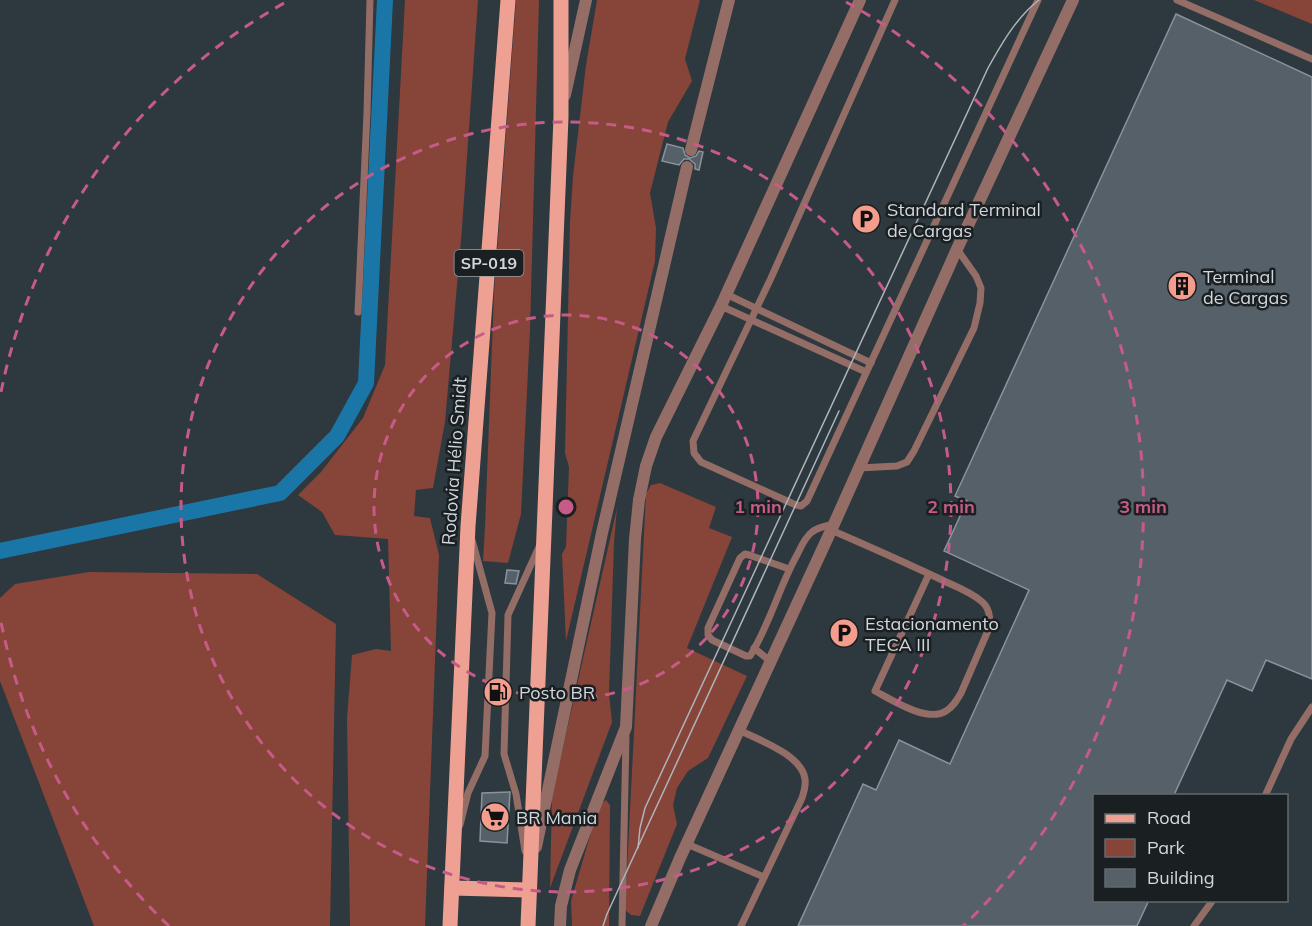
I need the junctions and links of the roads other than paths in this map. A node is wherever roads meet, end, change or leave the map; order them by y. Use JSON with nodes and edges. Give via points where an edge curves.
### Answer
{"nodes":[{"id":1,"x":370,"y":0,"type":"edge"},
{"id":2,"x":508,"y":0,"type":"edge"},
{"id":3,"x":561,"y":0,"type":"edge"},
{"id":4,"x":586,"y":0,"type":"edge"},
{"id":5,"x":729,"y":0,"type":"edge"},
{"id":6,"x":860,"y":0,"type":"edge"},
{"id":7,"x":895,"y":0,"type":"edge"},
{"id":8,"x":1038,"y":0,"type":"edge"},
{"id":9,"x":1073,"y":0,"type":"edge"},
{"id":10,"x":1177,"y":0,"type":"edge"},
{"id":11,"x":1312,"y":59,"type":"edge"},
{"id":12,"x":561,"y":117,"type":"junction"},
{"id":13,"x":692,"y":150,"type":"dead end"},
{"id":14,"x":687,"y":167,"type":"dead end"},
{"id":15,"x":957,"y":249,"type":"junction"},
{"id":16,"x":723,"y":300,"type":"junction"},
{"id":17,"x":757,"y":309,"type":"junction"},
{"id":18,"x":358,"y":312,"type":"dead end"},
{"id":19,"x":751,"y":320,"type":"junction"},
{"id":20,"x":871,"y":363,"type":"junction"},
{"id":21,"x":866,"y":372,"type":"junction"},
{"id":22,"x":860,"y":468,"type":"junction"},
{"id":23,"x":468,"y":526,"type":"junction"},
{"id":24,"x":832,"y":528,"type":"junction"},
{"id":25,"x":543,"y":537,"type":"junction"},
{"id":26,"x":789,"y":569,"type":"junction"},
{"id":27,"x":928,"y":574,"type":"junction"},
{"id":28,"x":754,"y":648,"type":"junction"},
{"id":29,"x":770,"y":661,"type":"junction"},
{"id":30,"x":1312,"y":707,"type":"edge"},
{"id":31,"x":626,"y":727,"type":"junction"},
{"id":32,"x":739,"y":730,"type":"junction"},
{"id":33,"x":1265,"y":794,"type":"edge"},
{"id":34,"x":687,"y":844,"type":"junction"},
{"id":35,"x":454,"y":853,"type":"junction"},
{"id":36,"x":764,"y":877,"type":"junction"},
{"id":37,"x":529,"y":884,"type":"junction"},
{"id":38,"x":452,"y":888,"type":"junction"},
{"id":39,"x":1212,"y":902,"type":"edge"},
{"id":40,"x":450,"y":926,"type":"edge"},
{"id":41,"x":528,"y":926,"type":"edge"},
{"id":42,"x":560,"y":926,"type":"edge"},
{"id":43,"x":622,"y":926,"type":"edge"},
{"id":44,"x":651,"y":926,"type":"edge"},
{"id":45,"x":741,"y":926,"type":"edge"},
{"id":46,"x":1194,"y":926,"type":"edge"}],
"edges":[{"from":1,"to":18,"type":"lane"},
{"from":2,"to":23,"type":"main road","name":"Rodovia Hélio Smidt","number":"SP-019"},
{"from":3,"to":12,"type":"main road"},
{"from":4,"to":12,"type":"street"},
{"from":5,"to":13,"type":"street"},
{"from":6,"to":16,"type":"street"},
{"from":7,"to":17,"type":"lane"},
{"from":8,"to":20,"type":"lane"},
{"from":9,"to":15,"type":"street"},
{"from":10,"to":11,"type":"lane"},
{"from":12,"to":25,"type":"main road"},
{"from":14,"to":37,"type":"street","via":[[602,533]]},
{"from":15,"to":22,"type":"street"},
{"from":15,"to":22,"type":"lane","via":[[981,288],[974,328],[907,462]]},
{"from":16,"to":17,"type":"lane"},
{"from":16,"to":19,"type":"lane"},
{"from":16,"to":31,"type":"street","via":[[656,437],[646,466],[635,539]]},
{"from":17,"to":19,"type":"lane"},
{"from":17,"to":20,"type":"lane"},
{"from":19,"to":21,"type":"lane"},
{"from":19,"to":21,"type":"lane","via":[[693,441],[694,453],[700,462],[785,501],[801,506],[807,501]]},
{"from":20,"to":21,"type":"lane"},
{"from":22,"to":24,"type":"street"},
{"from":23,"to":35,"type":"main road","name":"Rodovia Hélio Smidt","number":"SP-019"},
{"from":23,"to":35,"type":"lane","via":[[492,613],[485,756],[468,793]]},
{"from":24,"to":26,"type":"lane","via":[[812,532]]},
{"from":24,"to":27,"type":"lane"},
{"from":24,"to":29,"type":"street"},
{"from":25,"to":37,"type":"main road"},
{"from":25,"to":37,"type":"lane","via":[[508,615],[504,754],[516,794]]},
{"from":26,"to":28,"type":"lane"},
{"from":26,"to":28,"type":"lane","via":[[742,555],[708,628],[712,640],[746,656]]},
{"from":27,"to":27,"type":"lane","via":[[875,691],[929,715],[948,711],[955,703],[990,626],[990,616],[982,601]]},
{"from":28,"to":29,"type":"lane"},
{"from":29,"to":32,"type":"street"},
{"from":30,"to":33,"type":"lane","via":[[1291,739]]},
{"from":31,"to":42,"type":"street","via":[[570,870]]},
{"from":31,"to":43,"type":"lane"},
{"from":32,"to":34,"type":"street"},
{"from":32,"to":36,"type":"lane","via":[[792,759],[805,779],[802,798]]},
{"from":34,"to":36,"type":"lane"},
{"from":34,"to":44,"type":"street"},
{"from":35,"to":38,"type":"main road","name":"Rodovia Hélio Smidt","number":"SP-019"},
{"from":36,"to":45,"type":"lane"},
{"from":37,"to":38,"type":"main road"},
{"from":37,"to":41,"type":"main road"},
{"from":38,"to":40,"type":"main road","name":"Rodovia Hélio Smidt","number":"SP-019"},
{"from":39,"to":46,"type":"lane"}]}
